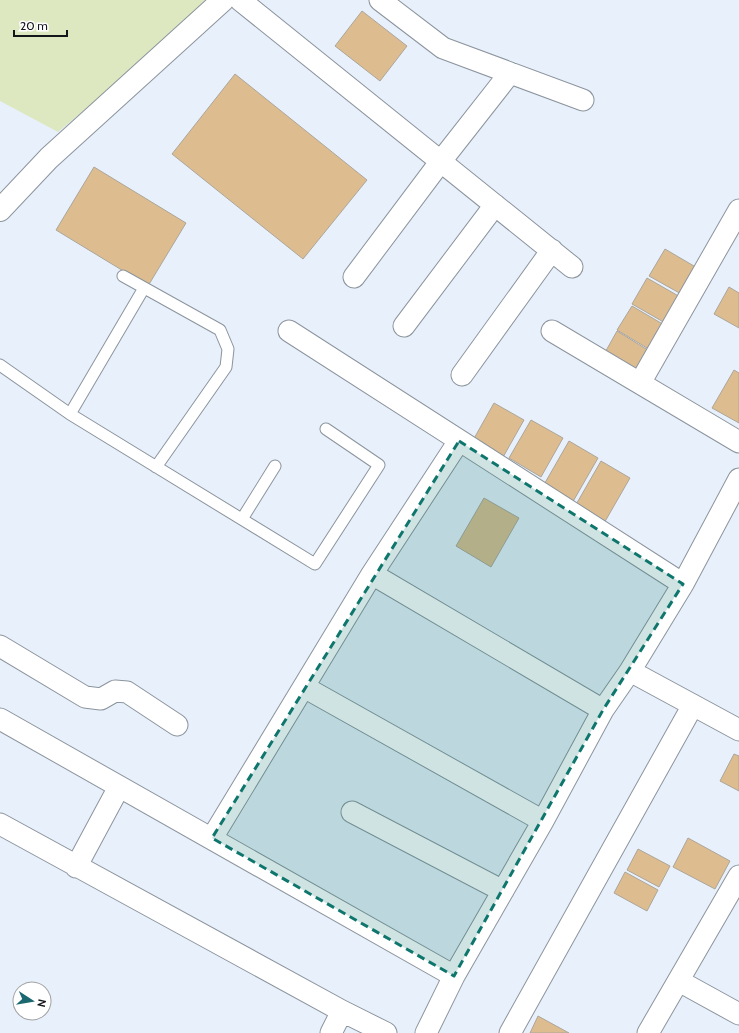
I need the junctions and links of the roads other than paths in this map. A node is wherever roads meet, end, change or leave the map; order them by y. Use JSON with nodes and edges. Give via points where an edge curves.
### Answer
{"nodes":[{"id":1,"x":223,"y":0,"type":"edge"},
{"id":2,"x":240,"y":0,"type":"edge"},
{"id":3,"x":380,"y":0,"type":"edge"},
{"id":4,"x":510,"y":73,"type":"junction"},
{"id":5,"x":583,"y":100,"type":"dead end"},
{"id":6,"x":441,"y":161,"type":"junction"},
{"id":7,"x":495,"y":205,"type":"junction"},
{"id":8,"x":0,"y":210,"type":"edge"},
{"id":9,"x":739,"y":210,"type":"edge"},
{"id":10,"x":552,"y":250,"type":"junction"},
{"id":11,"x":572,"y":267,"type":"dead end"},
{"id":12,"x":124,"y":276,"type":"dead end"},
{"id":13,"x":354,"y":277,"type":"dead end"},
{"id":14,"x":144,"y":288,"type":"junction"},
{"id":15,"x":404,"y":326,"type":"dead end"},
{"id":16,"x":289,"y":331,"type":"dead end"},
{"id":17,"x":552,"y":331,"type":"dead end"},
{"id":18,"x":0,"y":365,"type":"edge"},
{"id":19,"x":462,"y":375,"type":"dead end"},
{"id":20,"x":640,"y":383,"type":"junction"},
{"id":21,"x":70,"y":414,"type":"junction"},
{"id":22,"x":326,"y":429,"type":"dead end"},
{"id":23,"x":459,"y":441,"type":"junction"},
{"id":24,"x":739,"y":442,"type":"edge"},
{"id":25,"x":275,"y":466,"type":"dead end"},
{"id":26,"x":156,"y":467,"type":"junction"},
{"id":27,"x":739,"y":479,"type":"edge"},
{"id":28,"x":242,"y":519,"type":"junction"},
{"id":29,"x":372,"y":574,"type":"junction"},
{"id":30,"x":683,"y":584,"type":"junction"},
{"id":31,"x":0,"y":646,"type":"edge"},
{"id":32,"x":630,"y":671,"type":"junction"},
{"id":33,"x":304,"y":687,"type":"junction"},
{"id":34,"x":693,"y":705,"type":"junction"},
{"id":35,"x":604,"y":710,"type":"junction"},
{"id":36,"x":0,"y":719,"type":"edge"},
{"id":37,"x":177,"y":725,"type":"dead end"},
{"id":38,"x":739,"y":730,"type":"edge"},
{"id":39,"x":119,"y":787,"type":"junction"},
{"id":40,"x":352,"y":812,"type":"dead end"},
{"id":41,"x":543,"y":821,"type":"junction"},
{"id":42,"x":0,"y":824,"type":"edge"},
{"id":43,"x":212,"y":838,"type":"junction"},
{"id":44,"x":76,"y":867,"type":"junction"},
{"id":45,"x":739,"y":876,"type":"edge"},
{"id":46,"x":503,"y":891,"type":"junction"},
{"id":47,"x":733,"y":899,"type":"edge"},
{"id":48,"x":454,"y":976,"type":"junction"},
{"id":49,"x":679,"y":981,"type":"junction"},
{"id":50,"x":342,"y":1011,"type":"junction"},
{"id":51,"x":739,"y":1014,"type":"edge"},
{"id":52,"x":331,"y":1033,"type":"edge"},
{"id":53,"x":386,"y":1033,"type":"edge"},
{"id":54,"x":426,"y":1033,"type":"edge"},
{"id":55,"x":510,"y":1033,"type":"edge"},
{"id":56,"x":648,"y":1033,"type":"edge"}],
"edges":[{"from":1,"to":8,"type":"street","via":[[49,158]]},
{"from":2,"to":6,"type":"street"},
{"from":3,"to":4,"type":"street","via":[[443,48]]},
{"from":4,"to":5,"type":"street"},
{"from":4,"to":6,"type":"street"},
{"from":6,"to":7,"type":"street"},
{"from":6,"to":13,"type":"street"},
{"from":7,"to":10,"type":"street"},
{"from":7,"to":15,"type":"street"},
{"from":9,"to":20,"type":"street"},
{"from":10,"to":11,"type":"street"},
{"from":10,"to":19,"type":"street"},
{"from":12,"to":14,"type":"lane"},
{"from":14,"to":21,"type":"lane"},
{"from":14,"to":26,"type":"lane","via":[[220,330],[228,349],[226,366]]},
{"from":16,"to":23,"type":"street"},
{"from":17,"to":20,"type":"street"},
{"from":18,"to":21,"type":"lane"},
{"from":20,"to":24,"type":"street"},
{"from":21,"to":26,"type":"lane"},
{"from":22,"to":28,"type":"lane","via":[[379,465],[315,564]]},
{"from":23,"to":29,"type":"street"},
{"from":23,"to":30,"type":"street"},
{"from":25,"to":28,"type":"lane"},
{"from":26,"to":28,"type":"lane"},
{"from":27,"to":30,"type":"street"},
{"from":29,"to":33,"type":"street"},
{"from":29,"to":35,"type":"street"},
{"from":30,"to":32,"type":"street"},
{"from":31,"to":37,"type":"street","via":[[85,697],[101,700],[115,691],[128,692]]},
{"from":32,"to":34,"type":"street"},
{"from":32,"to":35,"type":"street"},
{"from":33,"to":41,"type":"street"},
{"from":33,"to":43,"type":"street"},
{"from":34,"to":38,"type":"street"},
{"from":34,"to":55,"type":"street"},
{"from":35,"to":41,"type":"street"},
{"from":36,"to":39,"type":"street"},
{"from":39,"to":43,"type":"street"},
{"from":39,"to":44,"type":"street"},
{"from":40,"to":46,"type":"street"},
{"from":41,"to":46,"type":"street"},
{"from":42,"to":44,"type":"street"},
{"from":43,"to":48,"type":"street"},
{"from":44,"to":50,"type":"street"},
{"from":45,"to":47,"type":"street"},
{"from":46,"to":48,"type":"street"},
{"from":47,"to":49,"type":"street"},
{"from":48,"to":54,"type":"street"},
{"from":49,"to":51,"type":"street"},
{"from":49,"to":56,"type":"street"},
{"from":50,"to":52,"type":"street"},
{"from":50,"to":53,"type":"street"}]}
